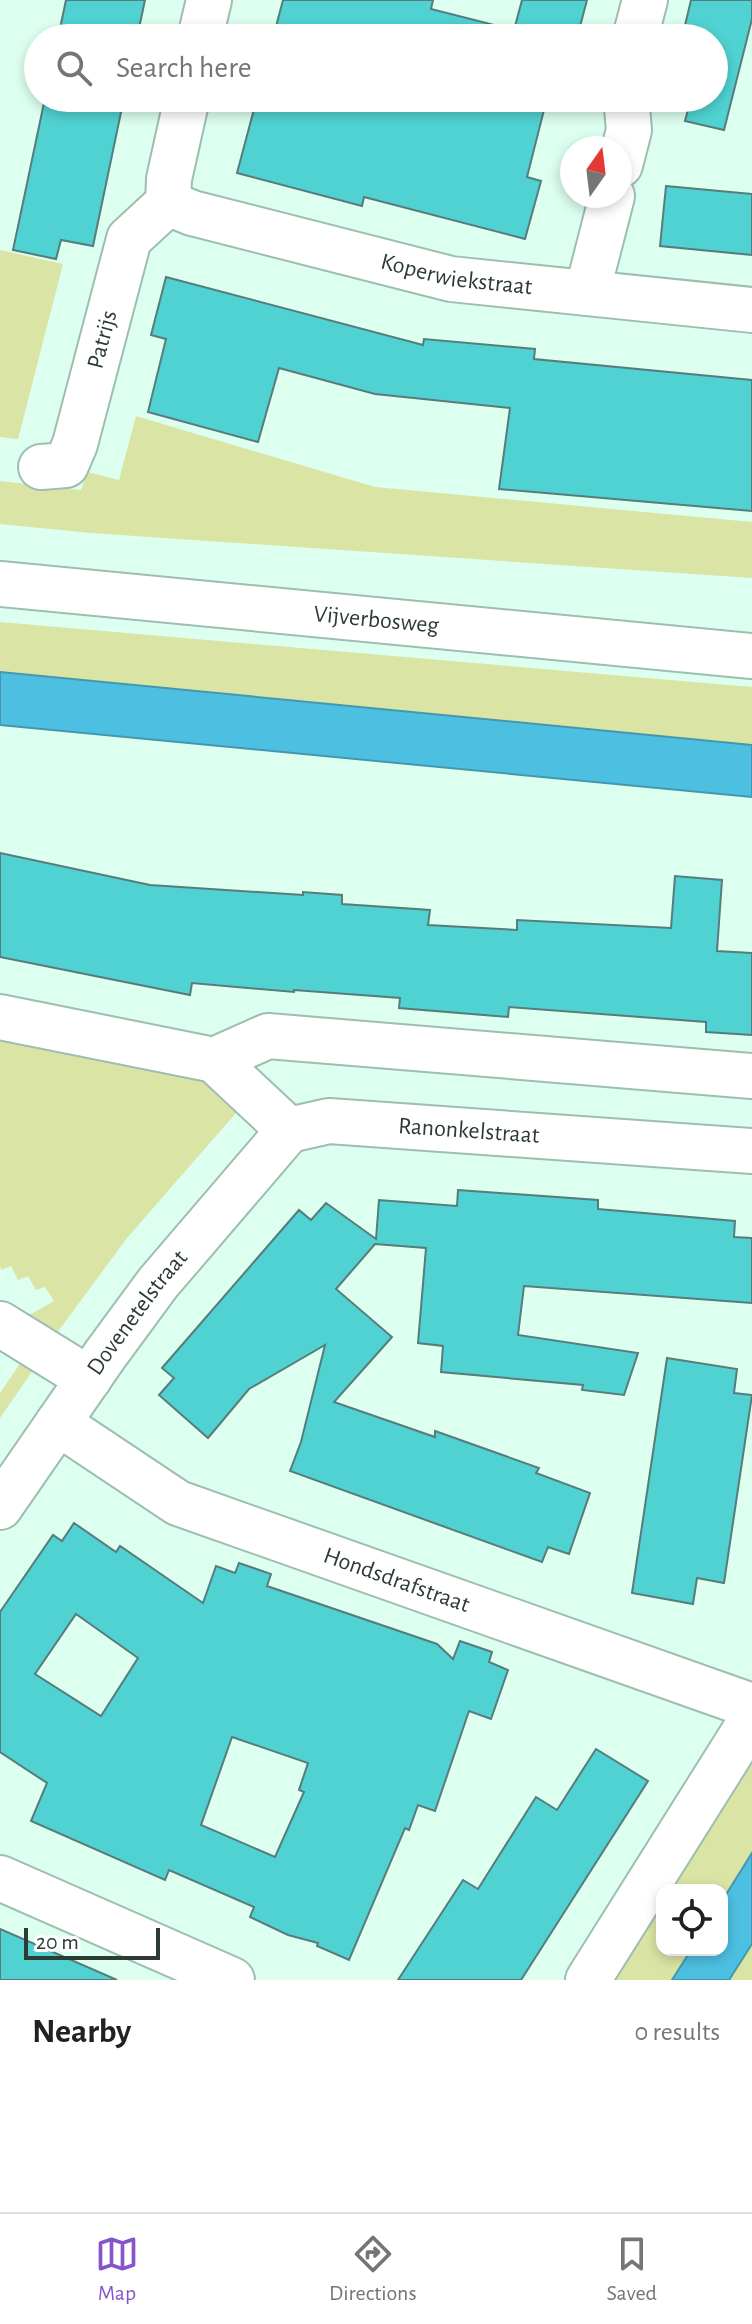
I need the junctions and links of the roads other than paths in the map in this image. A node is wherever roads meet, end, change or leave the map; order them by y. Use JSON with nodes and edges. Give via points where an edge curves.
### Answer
{"nodes":[{"id":1,"x":209,"y":0,"type":"edge"},
{"id":2,"x":645,"y":0,"type":"edge"},
{"id":3,"x":203,"y":24,"type":"edge"},
{"id":4,"x":639,"y":24,"type":"edge"},
{"id":5,"x":184,"y":112,"type":"edge"},
{"id":6,"x":627,"y":112,"type":"edge"},
{"id":7,"x":627,"y":136,"type":"edge"},
{"id":8,"x":168,"y":203,"type":"junction"},
{"id":9,"x":609,"y":208,"type":"edge"},
{"id":10,"x":587,"y":293,"type":"junction"},
{"id":11,"x":752,"y":310,"type":"edge"},
{"id":12,"x":41,"y":467,"type":"dead end"},
{"id":13,"x":0,"y":584,"type":"edge"},
{"id":14,"x":752,"y":656,"type":"edge"},
{"id":15,"x":0,"y":1017,"type":"edge"},
{"id":16,"x":214,"y":1060,"type":"junction"},
{"id":17,"x":752,"y":1076,"type":"edge"},
{"id":18,"x":289,"y":1130,"type":"junction"},
{"id":19,"x":752,"y":1151,"type":"edge"},
{"id":20,"x":0,"y":1324,"type":"edge"},
{"id":21,"x":89,"y":1379,"type":"junction"},
{"id":22,"x":58,"y":1423,"type":"junction"},
{"id":23,"x":0,"y":1507,"type":"edge"},
{"id":24,"x":752,"y":1706,"type":"edge"},
{"id":25,"x":752,"y":1719,"type":"edge"},
{"id":26,"x":0,"y":1878,"type":"edge"},
{"id":27,"x":232,"y":1980,"type":"edge"},
{"id":28,"x":588,"y":1980,"type":"edge"}],
"edges":[{"from":1,"to":3,"type":"street"},
{"from":2,"to":4,"type":"street"},
{"from":5,"to":8,"type":"street"},
{"from":6,"to":7,"type":"street"},
{"from":8,"to":10,"type":"street","name":"Koperwiekstraat","via":[[451,279]]},
{"from":8,"to":12,"type":"street","name":"Patrijs","via":[[129,239],[66,465]]},
{"from":9,"to":10,"type":"street"},
{"from":10,"to":11,"type":"street","name":"Koperwiekstraat"},
{"from":13,"to":14,"type":"street","name":"Vijverbosweg"},
{"from":15,"to":16,"type":"street"},
{"from":16,"to":17,"type":"street","via":[[268,1036]]},
{"from":16,"to":18,"type":"street"},
{"from":18,"to":19,"type":"street","name":"Ranonkelstraat","via":[[329,1121]]},
{"from":18,"to":21,"type":"street","name":"Dovenetelstraat","via":[[158,1283]]},
{"from":20,"to":21,"type":"street"},
{"from":21,"to":22,"type":"street","name":"Dovenetelstraat"},
{"from":22,"to":23,"type":"street","name":"Dovenetelstraat"},
{"from":22,"to":24,"type":"street","name":"Hondsdrafstraat","via":[[178,1503]]},
{"from":25,"to":28,"type":"street"},
{"from":26,"to":27,"type":"street"}]}
